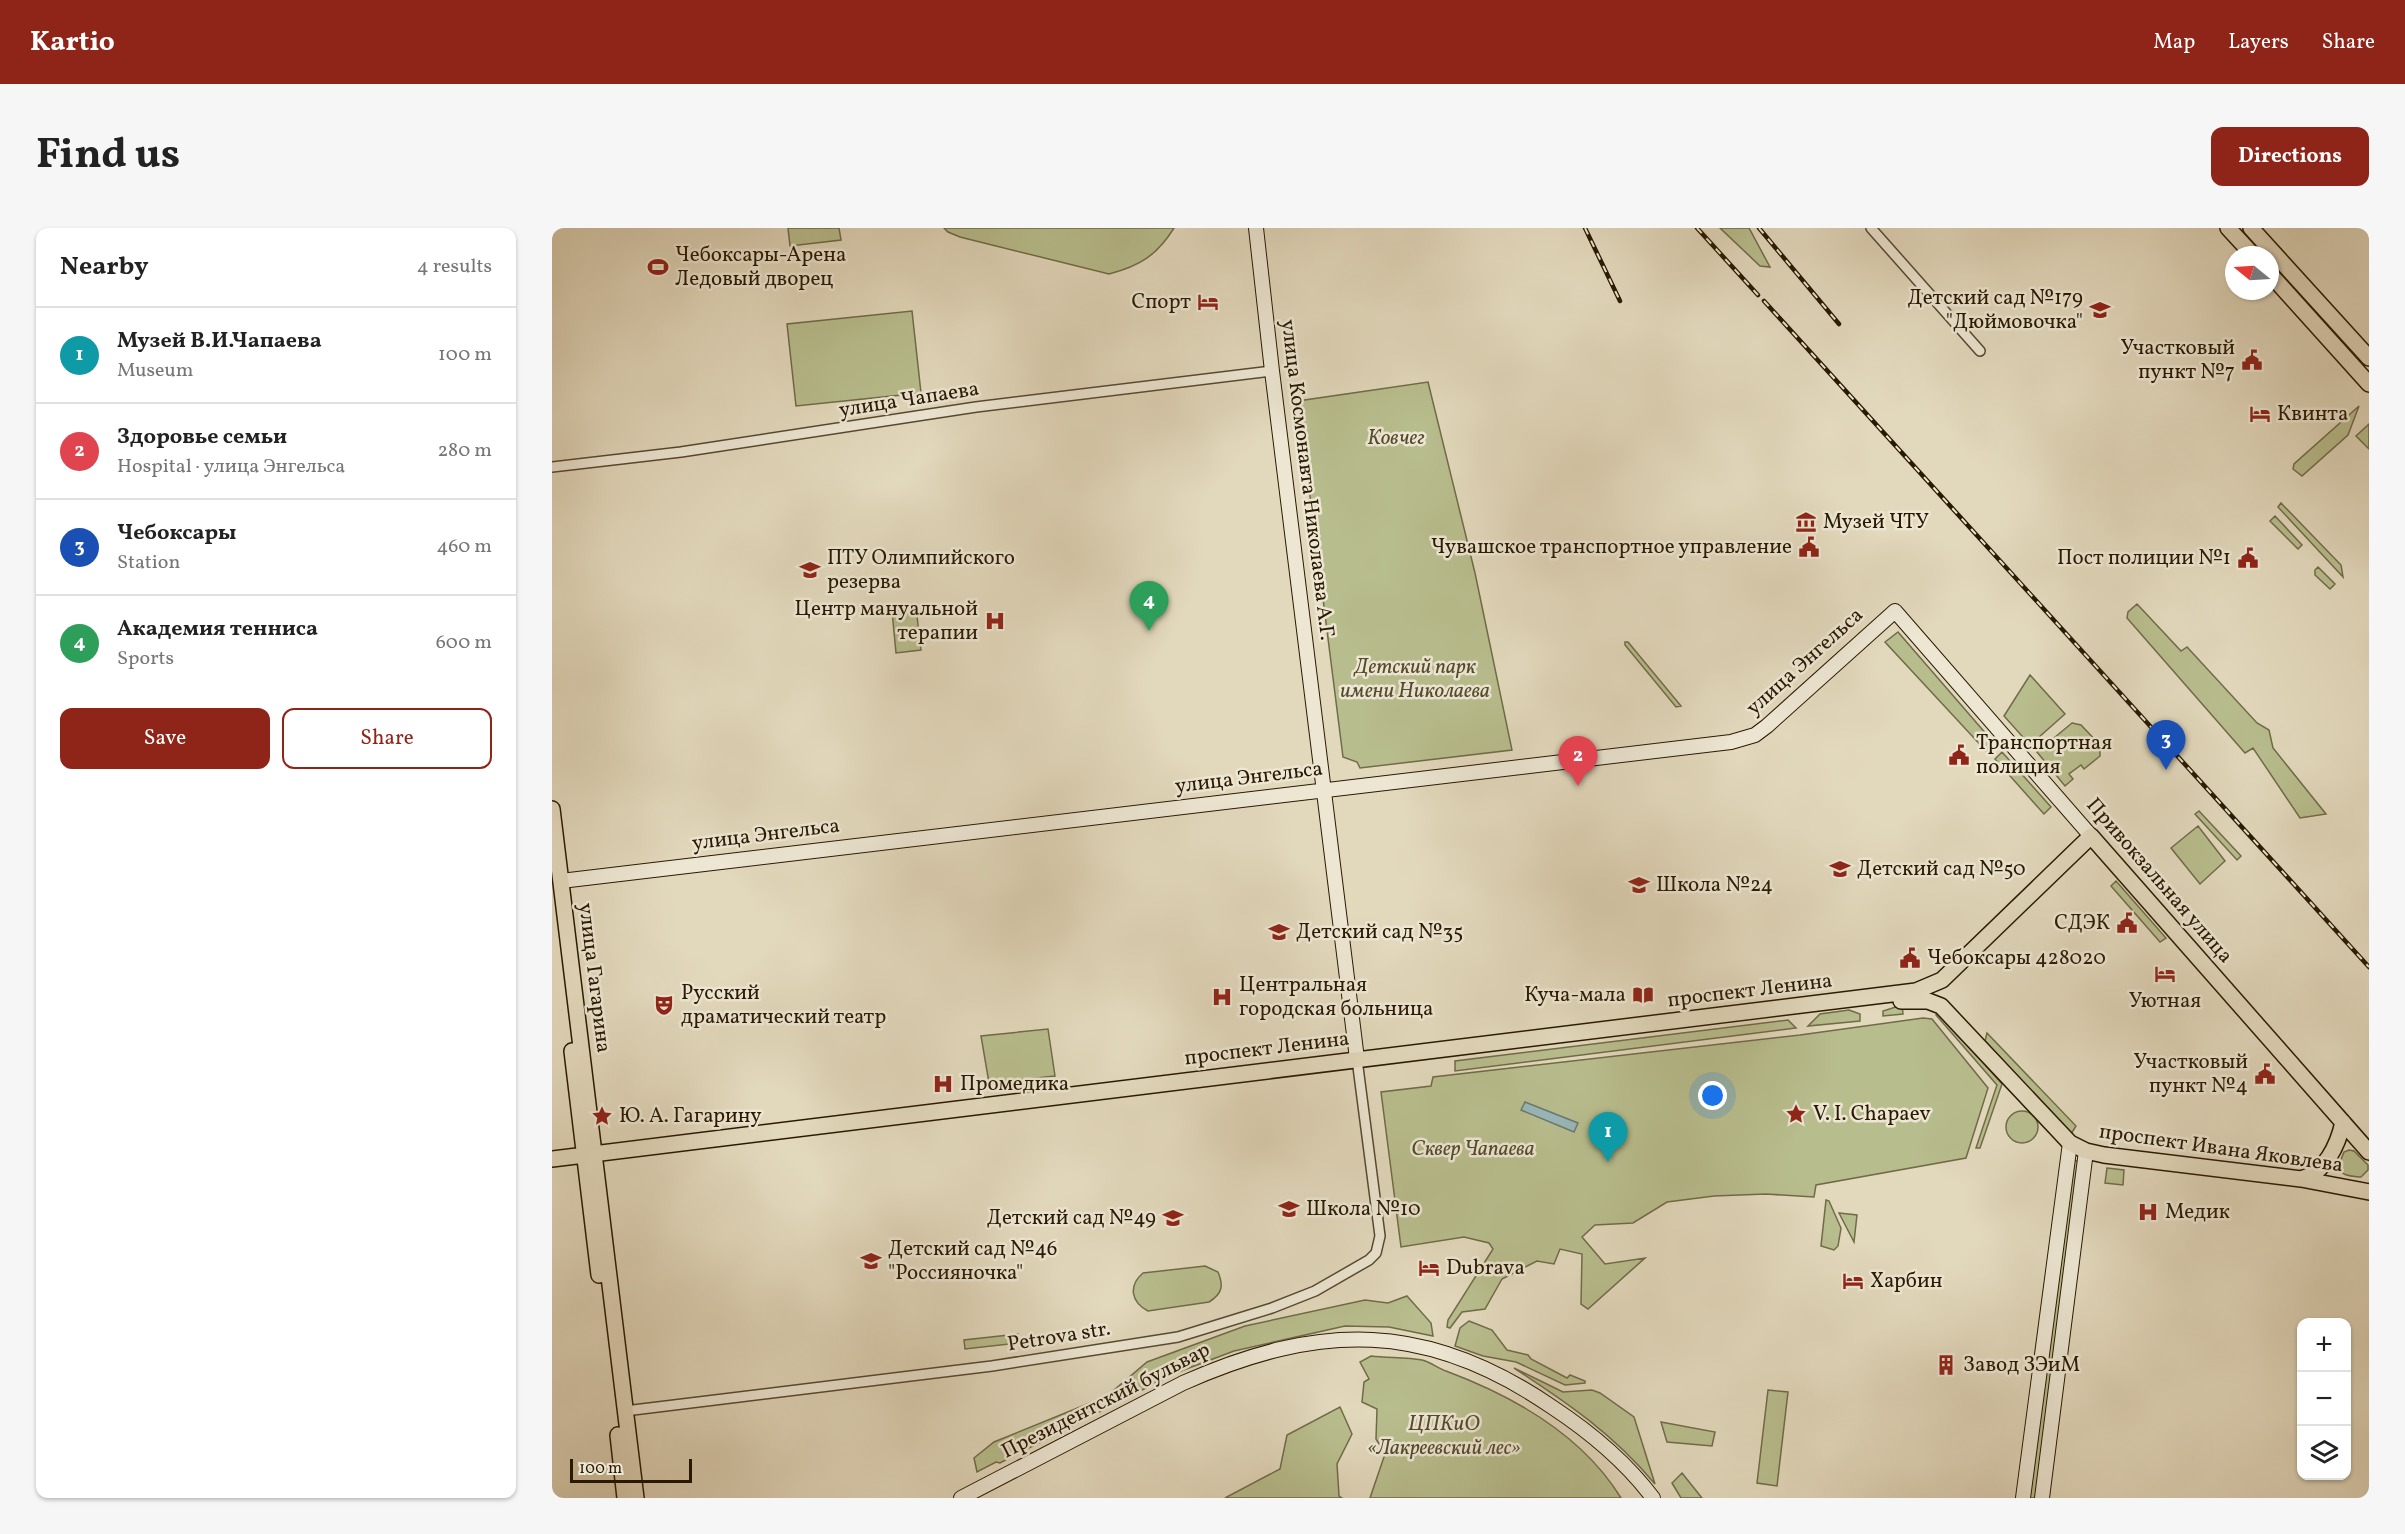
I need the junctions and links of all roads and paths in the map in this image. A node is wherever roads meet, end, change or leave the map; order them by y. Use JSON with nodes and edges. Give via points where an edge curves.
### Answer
{"nodes":[{"id":1,"x":1256,"y":228,"type":"edge"},
{"id":2,"x":1871,"y":228,"type":"edge"},
{"id":3,"x":2229,"y":228,"type":"edge"},
{"id":4,"x":2251,"y":228,"type":"edge"},
{"id":5,"x":2245,"y":246,"type":"edge"},
{"id":6,"x":2279,"y":284,"type":"edge"},
{"id":7,"x":1980,"y":351,"type":"dead end"},
{"id":8,"x":2369,"y":358,"type":"edge"},
{"id":9,"x":1272,"y":371,"type":"junction"},
{"id":10,"x":2368,"y":380,"type":"edge"},
{"id":11,"x":552,"y":467,"type":"edge"},
{"id":12,"x":1894,"y":611,"type":"joint"},
{"id":13,"x":1325,"y":790,"type":"junction"},
{"id":14,"x":552,"y":809,"type":"edge"},
{"id":15,"x":2091,"y":836,"type":"junction"},
{"id":16,"x":555,"y":882,"type":"edge"},
{"id":17,"x":1942,"y":980,"type":"junction"},
{"id":18,"x":1941,"y":1006,"type":"junction"},
{"id":19,"x":1358,"y":1063,"type":"junction"},
{"id":20,"x":2343,"y":1122,"type":"junction"},
{"id":21,"x":2070,"y":1143,"type":"junction"},
{"id":22,"x":1368,"y":1148,"type":"joint"},
{"id":23,"x":2086,"y":1151,"type":"junction"},
{"id":24,"x":2369,"y":1152,"type":"edge"},
{"id":25,"x":590,"y":1157,"type":"junction"},
{"id":26,"x":552,"y":1158,"type":"edge"},
{"id":27,"x":552,"y":1166,"type":"edge"},
{"id":28,"x":2301,"y":1179,"type":"junction"},
{"id":29,"x":2369,"y":1181,"type":"edge"},
{"id":30,"x":2361,"y":1190,"type":"edge"},
{"id":31,"x":2039,"y":1377,"type":"junction"},
{"id":32,"x":2057,"y":1379,"type":"junction"},
{"id":33,"x":620,"y":1412,"type":"junction"},
{"id":34,"x":625,"y":1498,"type":"edge"},
{"id":35,"x":636,"y":1498,"type":"edge"},
{"id":36,"x":961,"y":1498,"type":"edge"},
{"id":37,"x":978,"y":1498,"type":"edge"},
{"id":38,"x":1642,"y":1498,"type":"edge"},
{"id":39,"x":1653,"y":1498,"type":"edge"},
{"id":40,"x":2023,"y":1498,"type":"edge"},
{"id":41,"x":2042,"y":1498,"type":"edge"}],
"edges":[{"from":1,"to":9,"type":"street","name":"улица Космонавта Николаева А.Г."},
{"from":2,"to":7,"type":"street"},
{"from":3,"to":5,"type":"main road"},
{"from":4,"to":8,"type":"main road"},
{"from":6,"to":10,"type":"main road"},
{"from":9,"to":11,"type":"street","name":"улица Чапаева","via":[[976,407]]},
{"from":9,"to":13,"type":"street","name":"улица Космонавта Николаева А.Г."},
{"from":12,"to":13,"type":"street","name":"улица Энгельса","via":[[1767,726],[1746,739]]},
{"from":12,"to":15,"type":"street","name":"Привокзальная улица"},
{"from":13,"to":16,"type":"street","name":"улица Энгельса"},
{"from":13,"to":19,"type":"street","name":"улица Космонавта Николаева А.Г."},
{"from":14,"to":16,"type":"main road","name":"улица Гагарина"},
{"from":15,"to":17,"type":"main road","name":"проспект Ленина"},
{"from":15,"to":20,"type":"main road","name":"Привокзальная улица"},
{"from":16,"to":25,"type":"main road","name":"улица Гагарина"},
{"from":17,"to":18,"type":"main road","via":[[1938,992]]},
{"from":17,"to":19,"type":"main road","name":"проспект Ленина","via":[[1908,992]]},
{"from":18,"to":19,"type":"main road","name":"проспект Ленина","via":[[1928,1000],[1902,1001]]},
{"from":18,"to":21,"type":"main road"},
{"from":19,"to":22,"type":"street","name":"улица Космонавта Николаева А.Г."},
{"from":19,"to":25,"type":"main road","name":"проспект Ленина"},
{"from":20,"to":24,"type":"main road","name":"Привокзальная улица"},
{"from":20,"to":28,"type":"main road","via":[[2326,1162],[2314,1175]]},
{"from":21,"to":23,"type":"main road","name":"проспект Ивана Яковлева"},
{"from":21,"to":31,"type":"street"},
{"from":22,"to":33,"type":"street","name":"Petrova str.","via":[[1380,1236],[1376,1253],[1351,1272],[1272,1308],[1178,1336],[1132,1344],[982,1367]]},
{"from":23,"to":28,"type":"main road","name":"проспект Ивана Яковлева"},
{"from":23,"to":32,"type":"street"},
{"from":25,"to":26,"type":"main road","name":"проспект Ленина"},
{"from":25,"to":27,"type":"main road","name":"проспект Ленина"},
{"from":25,"to":33,"type":"main road","name":"улица Гагарина"},
{"from":28,"to":30,"type":"main road","name":"проспект Ивана Яковлева"},
{"from":29,"to":30,"type":"main road"},
{"from":31,"to":32,"type":"street"},
{"from":31,"to":40,"type":"street"},
{"from":32,"to":41,"type":"street"},
{"from":33,"to":34,"type":"main road","name":"улица Гагарина"},
{"from":33,"to":35,"type":"main road","name":"улица Гагарина"},
{"from":36,"to":39,"type":"street","name":"Президентский бульвар","via":[[1219,1367],[1290,1347],[1361,1339],[1396,1340],[1437,1350],[1503,1375],[1574,1421],[1627,1467]]},
{"from":37,"to":38,"type":"street","name":"Президентский бульвар","via":[[1207,1380],[1296,1354],[1373,1347],[1411,1351],[1451,1363],[1514,1391],[1587,1443]]}]}
